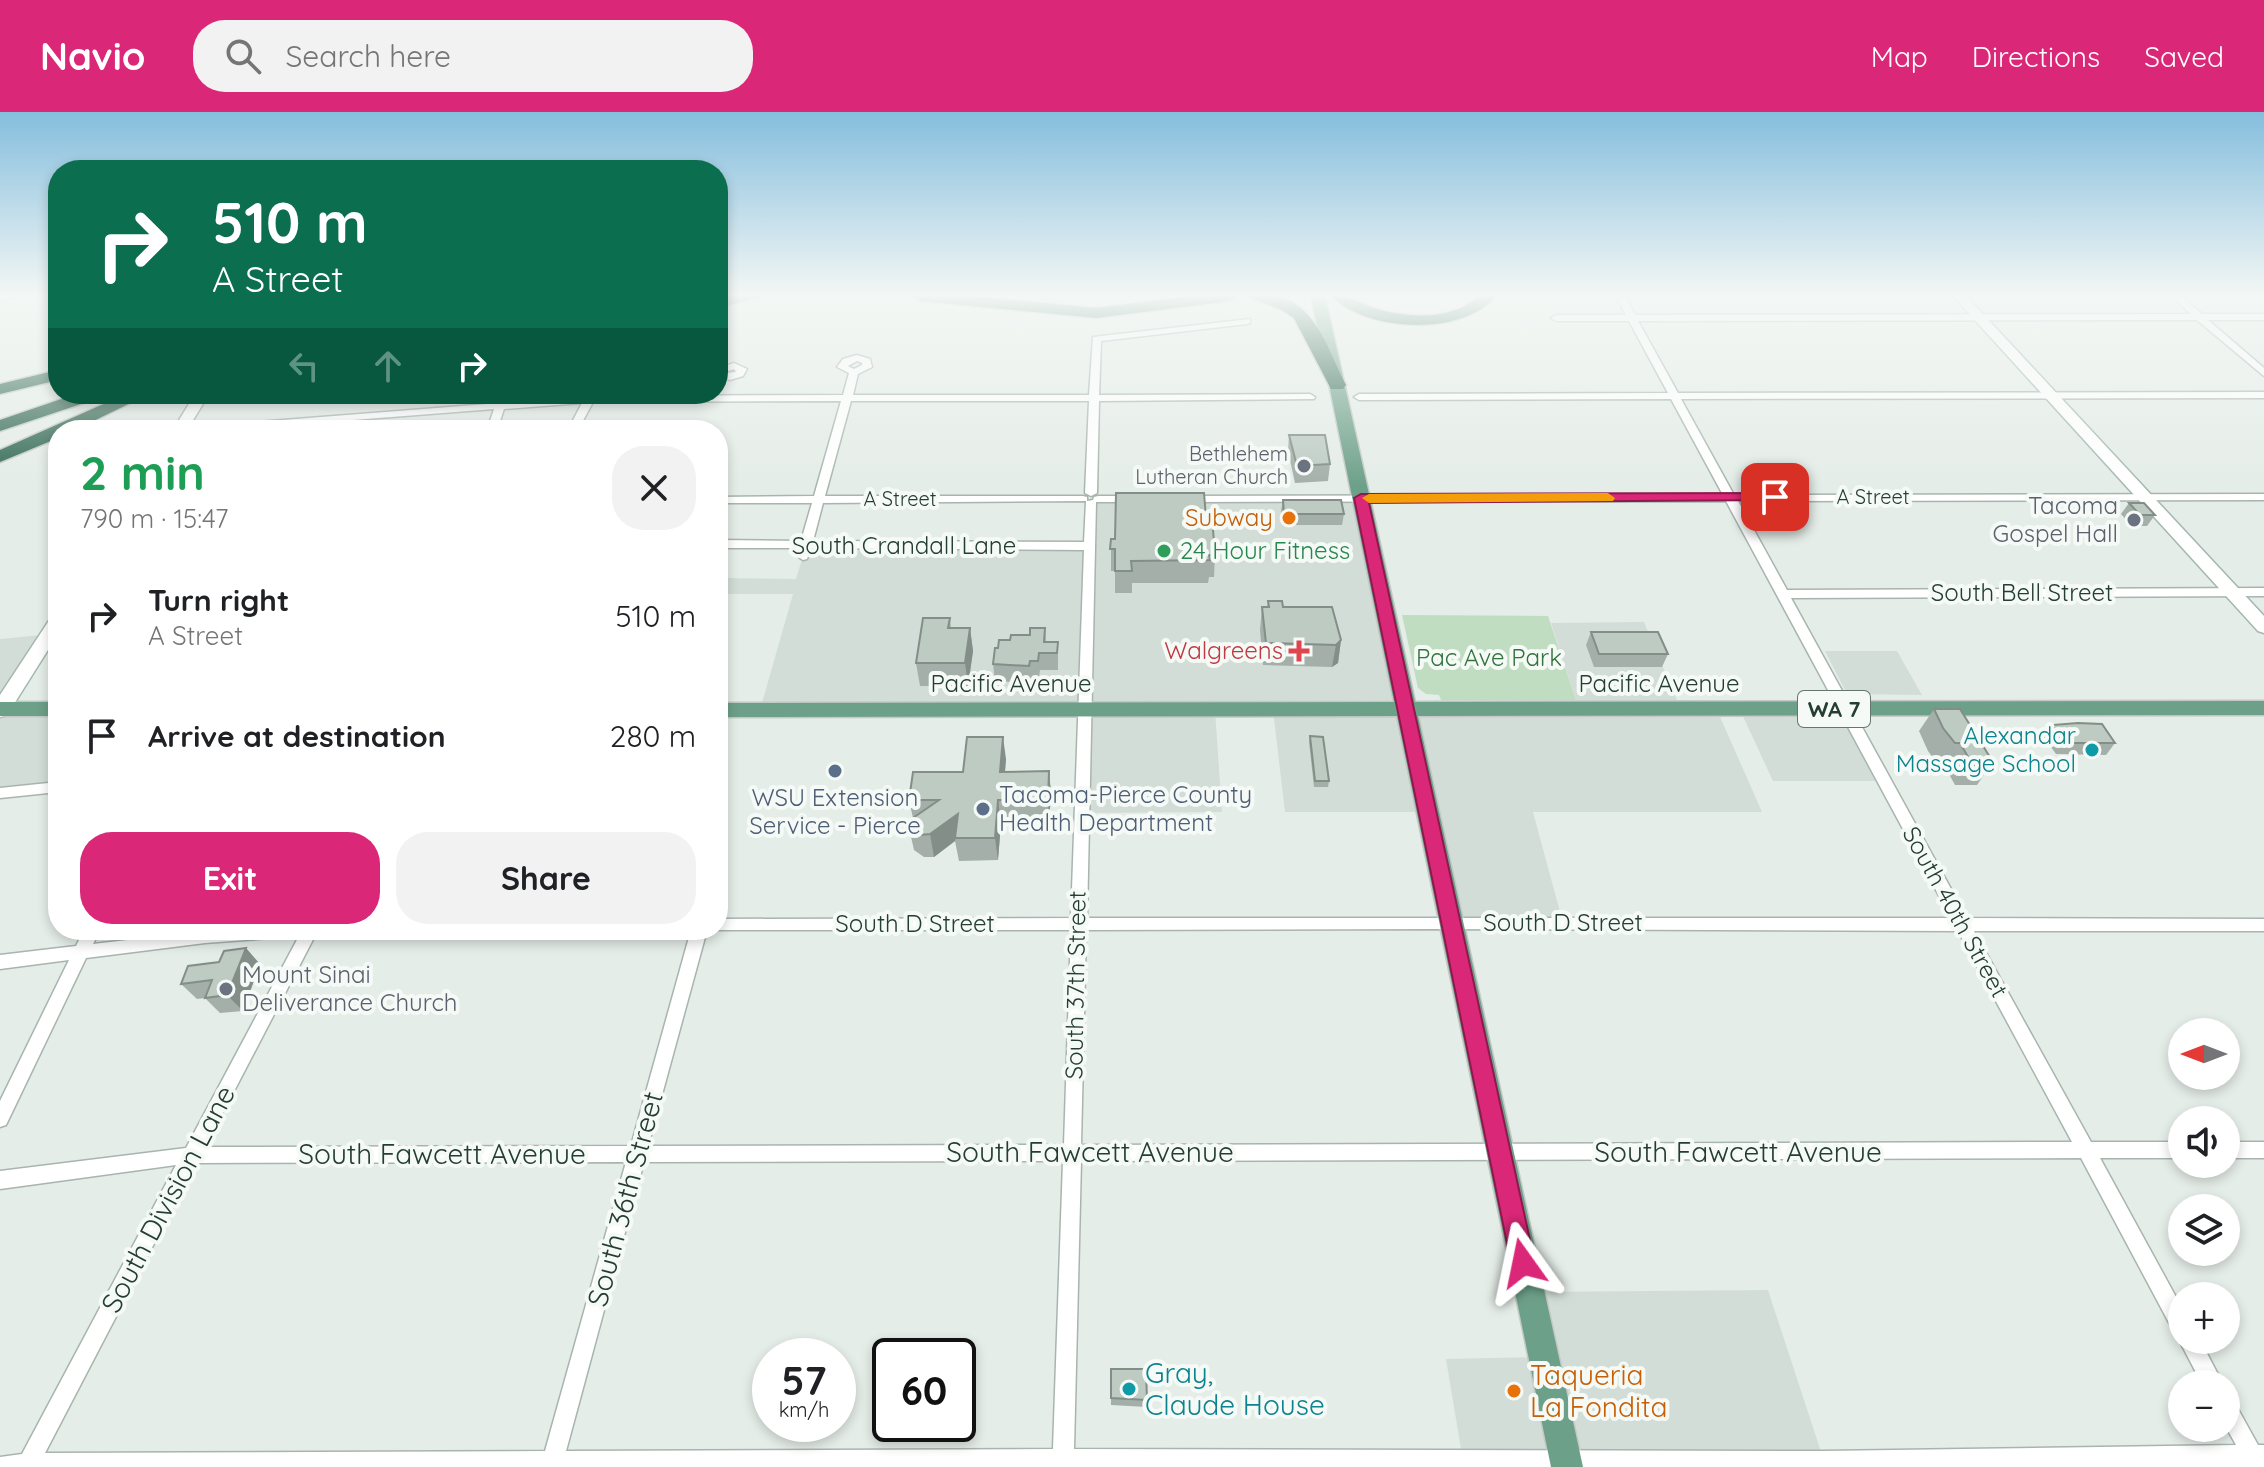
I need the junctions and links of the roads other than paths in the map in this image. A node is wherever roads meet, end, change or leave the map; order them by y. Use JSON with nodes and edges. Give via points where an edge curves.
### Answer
{"nodes":[{"id":1,"x":1095,"y":359,"type":"edge"},
{"id":2,"x":1324,"y":359,"type":"edge"},
{"id":3,"x":1331,"y":359,"type":"edge"},
{"id":4,"x":1654,"y":359,"type":"edge"},
{"id":5,"x":2016,"y":359,"type":"edge"},
{"id":6,"x":2248,"y":359,"type":"edge"},
{"id":7,"x":854,"y":372,"type":"dead end"},
{"id":8,"x":2264,"y":373,"type":"edge"},
{"id":9,"x":48,"y":377,"type":"edge"},
{"id":10,"x":1337,"y":385,"type":"junction"},
{"id":11,"x":0,"y":389,"type":"edge"},
{"id":12,"x":2264,"y":395,"type":"edge"},
{"id":13,"x":1674,"y":396,"type":"junction"},
{"id":14,"x":2050,"y":396,"type":"junction"},
{"id":15,"x":846,"y":397,"type":"junction"},
{"id":16,"x":1094,"y":397,"type":"junction"},
{"id":17,"x":1310,"y":397,"type":"dead end"},
{"id":18,"x":1359,"y":397,"type":"dead end"},
{"id":19,"x":728,"y":398,"type":"edge"},
{"id":20,"x":48,"y":399,"type":"edge"},
{"id":21,"x":64,"y":404,"type":"edge"},
{"id":22,"x":85,"y":404,"type":"edge"},
{"id":23,"x":118,"y":404,"type":"edge"},
{"id":24,"x":515,"y":404,"type":"edge"},
{"id":25,"x":500,"y":405,"type":"junction"},
{"id":26,"x":0,"y":412,"type":"edge"},
{"id":27,"x":58,"y":416,"type":"junction"},
{"id":28,"x":343,"y":417,"type":"junction"},
{"id":29,"x":50,"y":420,"type":"edge"},
{"id":30,"x":82,"y":420,"type":"edge"},
{"id":31,"x":306,"y":420,"type":"edge"},
{"id":32,"x":341,"y":420,"type":"edge"},
{"id":33,"x":495,"y":420,"type":"edge"},
{"id":34,"x":48,"y":421,"type":"edge"},
{"id":35,"x":0,"y":426,"type":"edge"},
{"id":36,"x":48,"y":435,"type":"edge"},
{"id":37,"x":0,"y":438,"type":"edge"},
{"id":38,"x":0,"y":446,"type":"edge"},
{"id":39,"x":0,"y":457,"type":"edge"},
{"id":40,"x":1728,"y":497,"type":"junction"},
{"id":41,"x":2144,"y":497,"type":"junction"},
{"id":42,"x":2264,"y":497,"type":"edge"},
{"id":43,"x":1090,"y":498,"type":"junction"},
{"id":44,"x":1361,"y":498,"type":"junction"},
{"id":45,"x":819,"y":499,"type":"junction"},
{"id":46,"x":1146,"y":499,"type":"edge"},
{"id":47,"x":1174,"y":499,"type":"edge"},
{"id":48,"x":728,"y":500,"type":"edge"},
{"id":49,"x":728,"y":545,"type":"edge"},
{"id":50,"x":1089,"y":546,"type":"junction"},
{"id":51,"x":804,"y":551,"type":"junction"},
{"id":52,"x":2264,"y":592,"type":"edge"},
{"id":53,"x":2231,"y":593,"type":"junction"},
{"id":54,"x":1781,"y":594,"type":"junction"},
{"id":55,"x":2264,"y":627,"type":"edge"},
{"id":56,"x":48,"y":636,"type":"edge"},
{"id":57,"x":2264,"y":708,"type":"edge"},
{"id":58,"x":0,"y":709,"type":"edge"},
{"id":59,"x":48,"y":709,"type":"edge"},
{"id":60,"x":1844,"y":709,"type":"junction"},
{"id":61,"x":728,"y":710,"type":"edge"},
{"id":62,"x":1084,"y":710,"type":"junction"},
{"id":63,"x":1404,"y":710,"type":"junction"},
{"id":64,"x":48,"y":788,"type":"edge"},
{"id":65,"x":0,"y":793,"type":"edge"},
{"id":66,"x":1077,"y":923,"type":"junction"},
{"id":67,"x":1450,"y":923,"type":"junction"},
{"id":68,"x":1961,"y":924,"type":"junction"},
{"id":69,"x":728,"y":925,"type":"edge"},
{"id":70,"x":2264,"y":925,"type":"edge"},
{"id":71,"x":87,"y":940,"type":"edge"},
{"id":72,"x":201,"y":940,"type":"edge"},
{"id":73,"x":305,"y":940,"type":"edge"},
{"id":74,"x":696,"y":940,"type":"edge"},
{"id":75,"x":81,"y":952,"type":"junction"},
{"id":76,"x":0,"y":962,"type":"edge"},
{"id":77,"x":0,"y":1119,"type":"edge"},
{"id":78,"x":2085,"y":1150,"type":"junction"},
{"id":79,"x":2168,"y":1150,"type":"edge"},
{"id":80,"x":2240,"y":1150,"type":"edge"},
{"id":81,"x":2264,"y":1150,"type":"edge"},
{"id":82,"x":1072,"y":1152,"type":"junction"},
{"id":83,"x":1500,"y":1153,"type":"junction"},
{"id":84,"x":638,"y":1154,"type":"junction"},
{"id":85,"x":192,"y":1155,"type":"junction"},
{"id":86,"x":0,"y":1180,"type":"edge"},
{"id":87,"x":2168,"y":1301,"type":"edge"},
{"id":88,"x":2240,"y":1430,"type":"edge"},
{"id":89,"x":2258,"y":1459,"type":"edge"},
{"id":90,"x":1064,"y":1463,"type":"edge"},
{"id":91,"x":552,"y":1464,"type":"edge"},
{"id":92,"x":1566,"y":1464,"type":"edge"},
{"id":93,"x":27,"y":1465,"type":"edge"},
{"id":94,"x":2,"y":1467,"type":"edge"}],
"edges":[{"from":1,"to":16,"type":"street","name":"South 37th Street"},
{"from":2,"to":10,"type":"highway"},
{"from":3,"to":10,"type":"main road"},
{"from":4,"to":13,"type":"street","name":"South 40th Street"},
{"from":5,"to":14,"type":"street"},
{"from":6,"to":8,"type":"street"},
{"from":7,"to":15,"type":"street"},
{"from":9,"to":11,"type":"highway"},
{"from":10,"to":44,"type":"main road"},
{"from":12,"to":14,"type":"street"},
{"from":13,"to":14,"type":"street"},
{"from":13,"to":18,"type":"street"},
{"from":13,"to":40,"type":"street","name":"South 40th Street"},
{"from":14,"to":41,"type":"street"},
{"from":15,"to":16,"type":"street"},
{"from":15,"to":19,"type":"street"},
{"from":15,"to":45,"type":"street"},
{"from":16,"to":17,"type":"street"},
{"from":16,"to":43,"type":"street","name":"South 37th Street"},
{"from":20,"to":26,"type":"highway"},
{"from":21,"to":35,"type":"highway"},
{"from":22,"to":27,"type":"highway"},
{"from":23,"to":30,"type":"highway"},
{"from":24,"to":25,"type":"street"},
{"from":25,"to":28,"type":"street"},
{"from":25,"to":33,"type":"street"},
{"from":27,"to":29,"type":"highway"},
{"from":27,"to":37,"type":"highway"},
{"from":28,"to":31,"type":"street"},
{"from":28,"to":32,"type":"street"},
{"from":34,"to":38,"type":"highway"},
{"from":36,"to":39,"type":"highway"},
{"from":40,"to":41,"type":"street","name":"A Street"},
{"from":40,"to":44,"type":"street","name":"A Street"},
{"from":40,"to":54,"type":"street","name":"South 40th Street"},
{"from":41,"to":42,"type":"street","name":"A Street"},
{"from":41,"to":53,"type":"street"},
{"from":43,"to":45,"type":"street","name":"A Street"},
{"from":43,"to":46,"type":"street","name":"A Street"},
{"from":43,"to":50,"type":"street","name":"South 37th Street"},
{"from":44,"to":47,"type":"street","name":"A Street"},
{"from":44,"to":63,"type":"main road"},
{"from":45,"to":48,"type":"street","name":"A Street"},
{"from":45,"to":51,"type":"street"},
{"from":49,"to":51,"type":"street","name":"South Crandall Lane"},
{"from":50,"to":51,"type":"street","name":"South Crandall Lane"},
{"from":50,"to":62,"type":"street","name":"South 37th Street"},
{"from":52,"to":53,"type":"street","name":"South Bell Street"},
{"from":53,"to":54,"type":"street","name":"South Bell Street"},
{"from":53,"to":55,"type":"street"},
{"from":54,"to":60,"type":"street","name":"South 40th Street"},
{"from":56,"to":58,"type":"street"},
{"from":57,"to":60,"type":"main road","name":"Pacific Avenue","number":"WA 7"},
{"from":58,"to":59,"type":"main road"},
{"from":60,"to":63,"type":"main road","name":"Pacific Avenue","number":"WA 7"},
{"from":60,"to":68,"type":"street","name":"South 40th Street"},
{"from":61,"to":62,"type":"main road","name":"Pacific Avenue"},
{"from":62,"to":63,"type":"main road","name":"Pacific Avenue"},
{"from":62,"to":66,"type":"street","name":"South 37th Street"},
{"from":63,"to":67,"type":"main road"},
{"from":64,"to":65,"type":"street"},
{"from":66,"to":67,"type":"street","name":"South D Street"},
{"from":66,"to":69,"type":"street","name":"South D Street"},
{"from":66,"to":82,"type":"street","name":"South 37th Street"},
{"from":67,"to":68,"type":"street","name":"South D Street"},
{"from":67,"to":83,"type":"main road"},
{"from":68,"to":70,"type":"street","name":"South D Street"},
{"from":68,"to":78,"type":"street","name":"South 40th Street"},
{"from":71,"to":75,"type":"street"},
{"from":72,"to":75,"type":"street"},
{"from":73,"to":85,"type":"street","name":"South Division Lane"},
{"from":74,"to":84,"type":"street","name":"South 36th Street"},
{"from":75,"to":76,"type":"street"},
{"from":75,"to":77,"type":"street"},
{"from":78,"to":79,"type":"street","name":"South Fawcett Avenue"},
{"from":78,"to":83,"type":"street","name":"South Fawcett Avenue"},
{"from":78,"to":87,"type":"street","name":"South 40th Street"},
{"from":80,"to":81,"type":"street"},
{"from":82,"to":83,"type":"street","name":"South Fawcett Avenue"},
{"from":82,"to":84,"type":"street","name":"South Fawcett Avenue"},
{"from":82,"to":90,"type":"street","name":"South 37th Street"},
{"from":83,"to":92,"type":"main road"},
{"from":84,"to":85,"type":"street","name":"South Fawcett Avenue"},
{"from":84,"to":91,"type":"street","name":"South 36th Street"},
{"from":85,"to":86,"type":"street","name":"South Fawcett Avenue"},
{"from":85,"to":93,"type":"street","name":"South Division Lane"},
{"from":88,"to":89,"type":"street"},
{"from":89,"to":92,"type":"street"},
{"from":90,"to":91,"type":"street"},
{"from":90,"to":92,"type":"street"},
{"from":91,"to":93,"type":"street"},
{"from":93,"to":94,"type":"street"}]}
